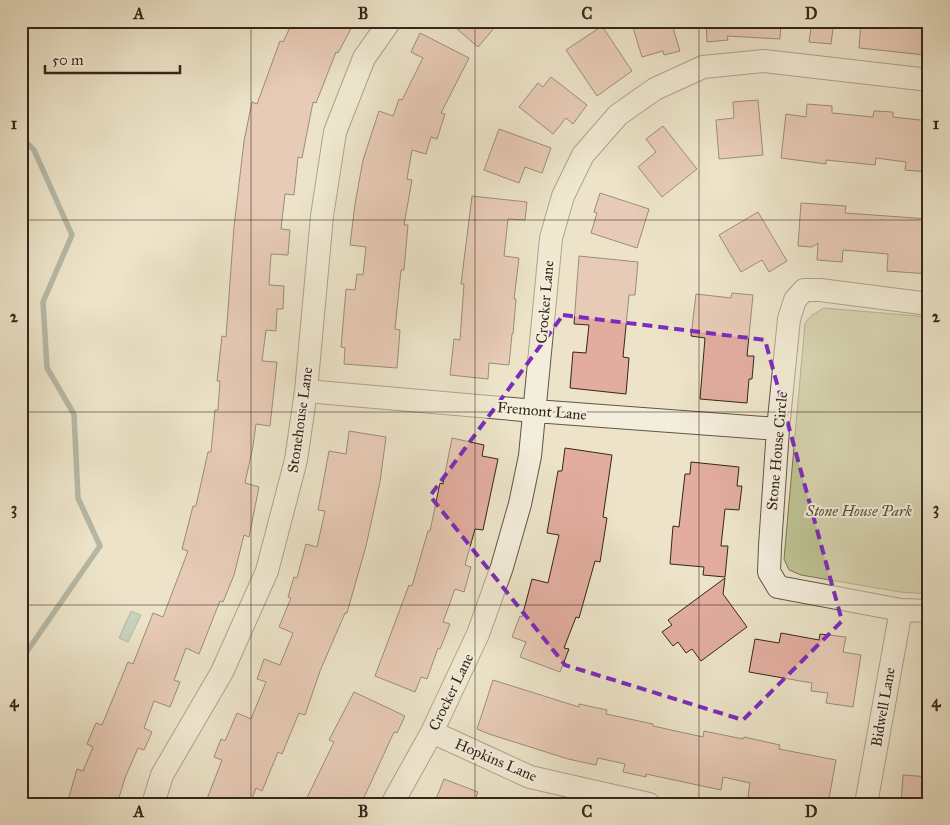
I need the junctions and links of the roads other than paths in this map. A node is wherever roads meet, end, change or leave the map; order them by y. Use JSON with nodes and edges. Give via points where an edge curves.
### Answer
{"nodes":[{"id":1,"x":390,"y":21,"type":"edge"},
{"id":2,"x":929,"y":80,"type":"edge"},
{"id":3,"x":929,"y":304,"type":"edge"},
{"id":4,"x":306,"y":391,"type":"junction"},
{"id":5,"x":535,"y":411,"type":"junction"},
{"id":6,"x":778,"y":429,"type":"junction"},
{"id":7,"x":901,"y":610,"type":"junction"},
{"id":8,"x":929,"y":611,"type":"edge"},
{"id":9,"x":432,"y":732,"type":"junction"},
{"id":10,"x":152,"y":804,"type":"edge"},
{"id":11,"x":392,"y":804,"type":"edge"},
{"id":12,"x":649,"y":804,"type":"edge"},
{"id":13,"x":866,"y":804,"type":"edge"}],
"edges":[{"from":1,"to":4,"type":"street","name":"Stonehouse Lane","via":[[364,58],[335,132],[322,216]]},
{"from":2,"to":5,"type":"street","name":"Crocker Lane","via":[[764,61],[712,66],[703,67],[654,90],[618,114],[583,155],[563,196],[551,238]]},
{"from":3,"to":6,"type":"street","name":"Stone House Circle","via":[[804,290],[795,300],[789,319]]},
{"from":4,"to":5,"type":"street","name":"Fremont Lane"},
{"from":4,"to":10,"type":"street","name":"Stonehouse Lane","via":[[296,460],[267,570],[222,672],[162,776]]},
{"from":5,"to":6,"type":"street","name":"Fremont Lane"},
{"from":5,"to":9,"type":"street","name":"Crocker Lane","via":[[524,485],[502,567],[478,634]]},
{"from":6,"to":7,"type":"street","name":"Stone House Circle","via":[[769,572],[778,587]]},
{"from":7,"to":8,"type":"street","name":"Stone House Circle"},
{"from":7,"to":13,"type":"street","name":"Bidwell Lane"},
{"from":9,"to":11,"type":"street","name":"Crocker Lane"},
{"from":9,"to":12,"type":"street","name":"Hopkins Lane","via":[[530,777]]}]}
